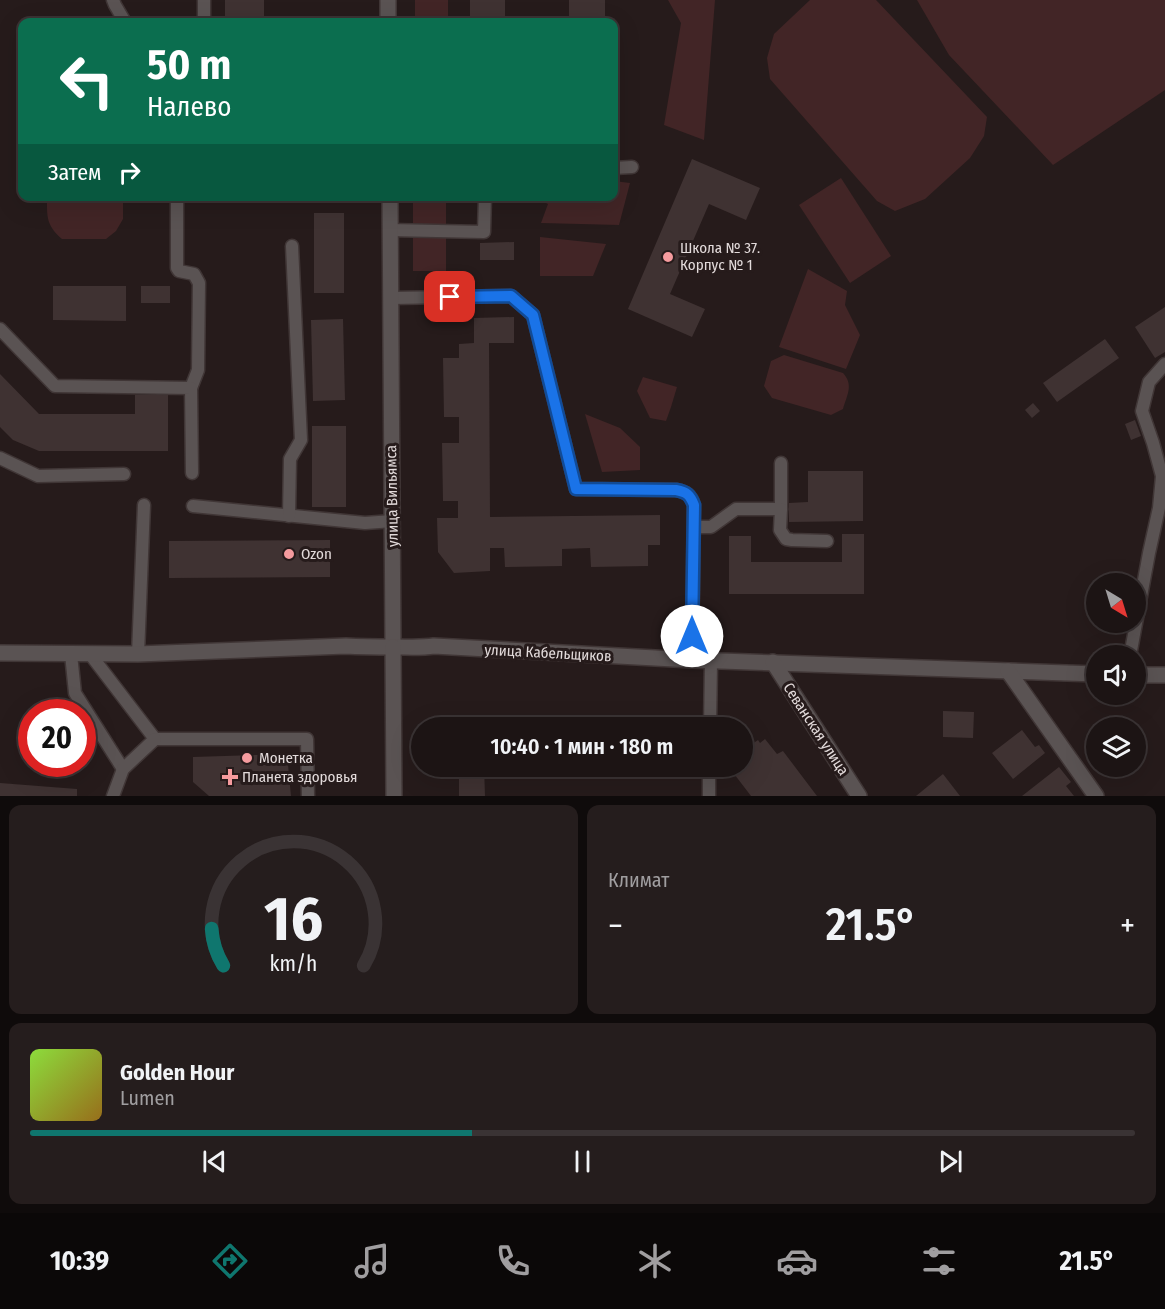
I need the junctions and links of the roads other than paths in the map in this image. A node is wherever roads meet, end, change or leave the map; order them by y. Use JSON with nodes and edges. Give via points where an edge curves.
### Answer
{"nodes":[{"id":1,"x":113,"y":0,"type":"edge"},
{"id":2,"x":204,"y":0,"type":"edge"},
{"id":3,"x":388,"y":0,"type":"edge"},
{"id":4,"x":123,"y":18,"type":"edge"},
{"id":5,"x":204,"y":18,"type":"edge"},
{"id":6,"x":388,"y":18,"type":"edge"},
{"id":7,"x":632,"y":167,"type":"dead end"},
{"id":8,"x":618,"y":168,"type":"edge"},
{"id":9,"x":177,"y":201,"type":"edge"},
{"id":10,"x":390,"y":201,"type":"edge"},
{"id":11,"x":485,"y":201,"type":"edge"},
{"id":12,"x":390,"y":230,"type":"junction"},
{"id":13,"x":292,"y":246,"type":"dead end"},
{"id":14,"x":391,"y":298,"type":"junction"},
{"id":15,"x":0,"y":329,"type":"edge"},
{"id":16,"x":1165,"y":364,"type":"edge"},
{"id":17,"x":191,"y":388,"type":"junction"},
{"id":18,"x":0,"y":458,"type":"edge"},
{"id":19,"x":781,"y":463,"type":"dead end"},
{"id":20,"x":192,"y":473,"type":"dead end"},
{"id":21,"x":124,"y":474,"type":"dead end"},
{"id":22,"x":144,"y":505,"type":"dead end"},
{"id":23,"x":193,"y":506,"type":"dead end"},
{"id":24,"x":781,"y":509,"type":"junction"},
{"id":25,"x":289,"y":516,"type":"junction"},
{"id":26,"x":393,"y":521,"type":"junction"},
{"id":27,"x":694,"y":527,"type":"junction"},
{"id":28,"x":827,"y":541,"type":"dead end"},
{"id":29,"x":1132,"y":645,"type":"edge"},
{"id":30,"x":393,"y":647,"type":"junction"},
{"id":31,"x":0,"y":653,"type":"edge"},
{"id":32,"x":71,"y":654,"type":"junction"},
{"id":33,"x":90,"y":654,"type":"junction"},
{"id":34,"x":138,"y":654,"type":"junction"},
{"id":35,"x":692,"y":660,"type":"junction"},
{"id":36,"x":711,"y":661,"type":"junction"},
{"id":37,"x":773,"y":662,"type":"junction"},
{"id":38,"x":1008,"y":671,"type":"junction"},
{"id":39,"x":1086,"y":674,"type":"edge"},
{"id":40,"x":1146,"y":675,"type":"edge"},
{"id":41,"x":1165,"y":675,"type":"edge"},
{"id":42,"x":710,"y":717,"type":"edge"},
{"id":43,"x":155,"y":739,"type":"junction"},
{"id":44,"x":123,"y":769,"type":"junction"},
{"id":45,"x":710,"y":777,"type":"edge"},
{"id":46,"x":113,"y":796,"type":"edge"},
{"id":47,"x":308,"y":796,"type":"edge"},
{"id":48,"x":394,"y":796,"type":"edge"},
{"id":49,"x":709,"y":796,"type":"edge"},
{"id":50,"x":860,"y":796,"type":"edge"},
{"id":51,"x":1096,"y":796,"type":"edge"}],
"edges":[{"from":1,"to":4,"type":"lane"},
{"from":2,"to":5,"type":"lane"},
{"from":3,"to":6,"type":"street"},
{"from":7,"to":8,"type":"lane"},
{"from":9,"to":17,"type":"lane","via":[[177,268],[194,274],[199,283],[198,370]]},
{"from":10,"to":12,"type":"street","name":"улица Вильямса"},
{"from":11,"to":12,"type":"lane","via":[[484,232]]},
{"from":12,"to":14,"type":"street","name":"улица Вильямса"},
{"from":13,"to":25,"type":"lane","via":[[301,440],[290,459]]},
{"from":14,"to":26,"type":"street","name":"улица Вильямса"},
{"from":14,"to":27,"type":"lane","via":[[511,296],[533,315],[576,489],[685,492],[694,505]]},
{"from":15,"to":17,"type":"lane","via":[[55,386]]},
{"from":16,"to":29,"type":"lane","via":[[1149,382],[1142,411],[1162,476]]},
{"from":17,"to":20,"type":"lane"},
{"from":18,"to":21,"type":"lane","via":[[38,476]]},
{"from":19,"to":24,"type":"lane"},
{"from":22,"to":34,"type":"lane"},
{"from":23,"to":25,"type":"lane"},
{"from":24,"to":27,"type":"lane","via":[[736,509],[711,527]]},
{"from":24,"to":28,"type":"lane","via":[[780,530],[786,539]]},
{"from":25,"to":26,"type":"lane","via":[[365,523]]},
{"from":26,"to":30,"type":"street","name":"улица Вильямса"},
{"from":27,"to":35,"type":"lane"},
{"from":30,"to":34,"type":"street","name":"улица Кабельщиков"},
{"from":30,"to":35,"type":"street","name":"улица Кабельщиков"},
{"from":30,"to":48,"type":"street","name":"улица Вильямса"},
{"from":31,"to":32,"type":"street","name":"улица Кабельщиков"},
{"from":32,"to":33,"type":"street","name":"улица Кабельщиков"},
{"from":32,"to":44,"type":"lane","via":[[75,693]]},
{"from":33,"to":34,"type":"street","name":"улица Кабельщиков"},
{"from":33,"to":43,"type":"lane"},
{"from":35,"to":36,"type":"street","name":"улица Кабельщиков"},
{"from":36,"to":37,"type":"street","name":"улица Кабельщиков"},
{"from":36,"to":42,"type":"lane"},
{"from":37,"to":38,"type":"street","name":"улица Кабельщиков"},
{"from":37,"to":50,"type":"street","name":"Севанская улица"},
{"from":38,"to":39,"type":"street","name":"улица Кабельщиков"},
{"from":38,"to":51,"type":"street"},
{"from":40,"to":41,"type":"street"},
{"from":43,"to":44,"type":"lane"},
{"from":43,"to":47,"type":"lane","via":[[307,739]]},
{"from":44,"to":46,"type":"lane"},
{"from":45,"to":49,"type":"lane"}]}
